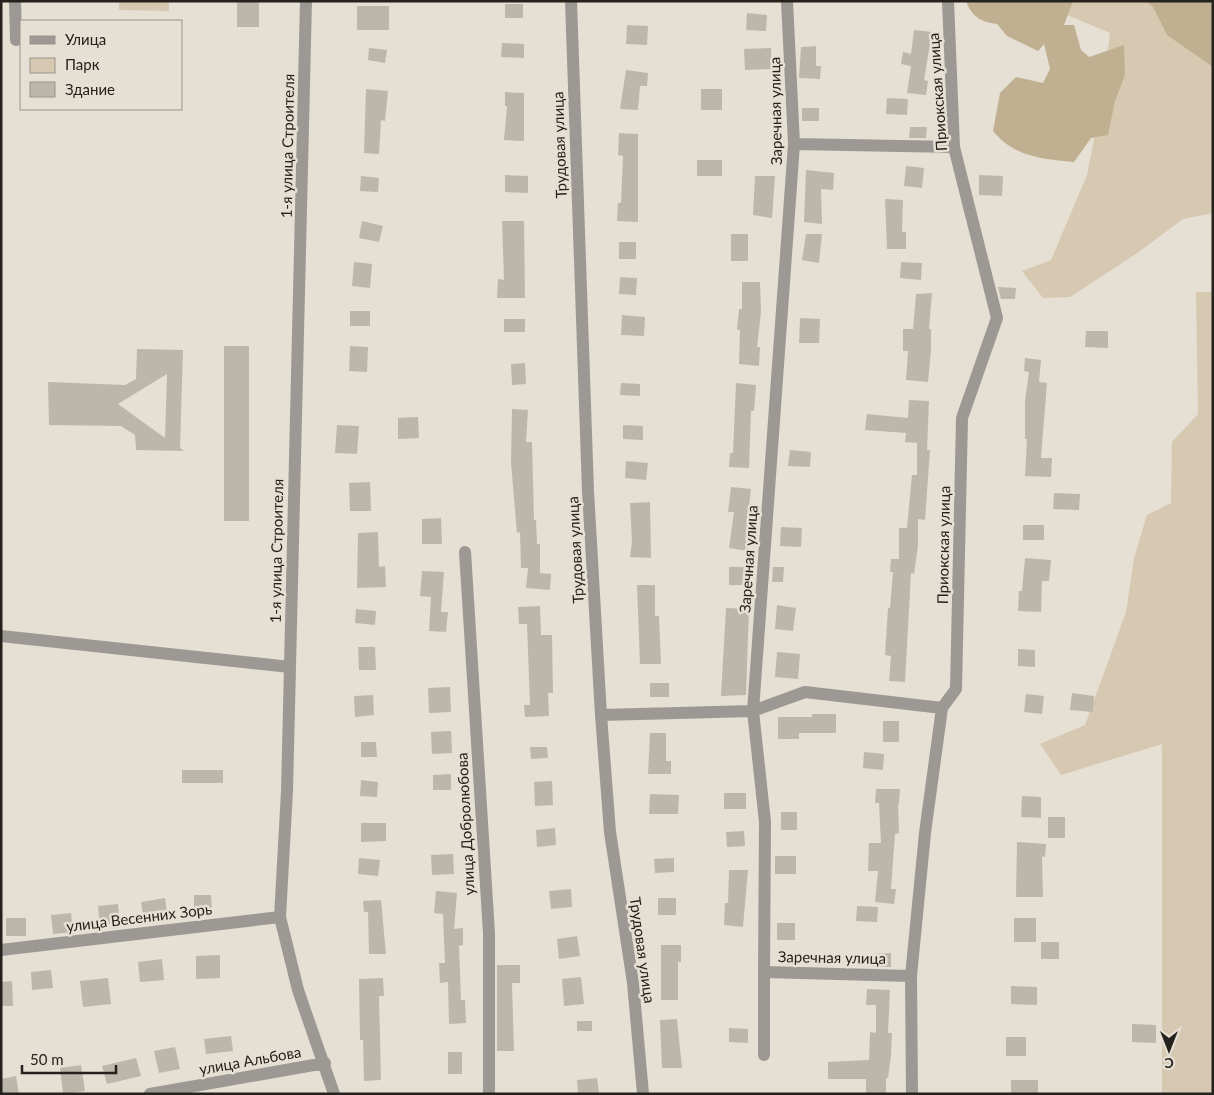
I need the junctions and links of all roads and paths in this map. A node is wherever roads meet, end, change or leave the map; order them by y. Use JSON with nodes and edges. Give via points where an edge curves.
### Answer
{"nodes":[{"id":1,"x":15,"y":1,"type":"edge"},
{"id":2,"x":306,"y":1,"type":"edge"},
{"id":3,"x":571,"y":1,"type":"edge"},
{"id":4,"x":787,"y":1,"type":"edge"},
{"id":5,"x":948,"y":1,"type":"edge"},
{"id":6,"x":16,"y":40,"type":"dead end"},
{"id":7,"x":794,"y":144,"type":"junction"},
{"id":8,"x":954,"y":147,"type":"junction"},
{"id":9,"x":466,"y":552,"type":"dead end"},
{"id":10,"x":1,"y":636,"type":"edge"},
{"id":11,"x":290,"y":667,"type":"junction"},
{"id":12,"x":942,"y":708,"type":"junction"},
{"id":13,"x":753,"y":712,"type":"junction"},
{"id":14,"x":601,"y":716,"type":"junction"},
{"id":15,"x":280,"y":917,"type":"junction"},
{"id":16,"x":1,"y":950,"type":"edge"},
{"id":17,"x":764,"y":972,"type":"junction"},
{"id":18,"x":911,"y":976,"type":"junction"},
{"id":19,"x":764,"y":1055,"type":"dead end"},
{"id":20,"x":325,"y":1063,"type":"junction"},
{"id":21,"x":150,"y":1094,"type":"edge"},
{"id":22,"x":334,"y":1094,"type":"edge"},
{"id":23,"x":489,"y":1094,"type":"edge"},
{"id":24,"x":643,"y":1094,"type":"edge"},
{"id":25,"x":912,"y":1094,"type":"edge"}],
"edges":[{"from":1,"to":6,"type":"street"},
{"from":2,"to":11,"type":"street","name":"1-я улица Строителя"},
{"from":3,"to":14,"type":"street","name":"Трудовая улица","via":[[588,490]]},
{"from":4,"to":7,"type":"street","name":"Заречная улица"},
{"from":5,"to":8,"type":"street","name":"Приокская улица"},
{"from":7,"to":8,"type":"street"},
{"from":7,"to":13,"type":"street","name":"Заречная улица"},
{"from":8,"to":12,"type":"street","name":"Приокская улица","via":[[997,318],[962,418],[956,690]]},
{"from":9,"to":23,"type":"street","name":"улица Добролюбова","via":[[489,933]]},
{"from":10,"to":11,"type":"street"},
{"from":11,"to":15,"type":"street","name":"1-я улица Строителя"},
{"from":12,"to":13,"type":"street","via":[[805,692]]},
{"from":12,"to":18,"type":"street","name":"Приокская улица","via":[[925,833]]},
{"from":13,"to":14,"type":"street"},
{"from":13,"to":17,"type":"street","name":"Заречная улица","via":[[765,822]]},
{"from":14,"to":24,"type":"street","name":"Трудовая улица","via":[[610,832],[632,983]]},
{"from":15,"to":16,"type":"street","name":"улица Весенних Зорь"},
{"from":15,"to":20,"type":"street","name":"1-я улица Строителя","via":[[298,990]]},
{"from":17,"to":18,"type":"street","name":"Заречная улица"},
{"from":17,"to":19,"type":"street"},
{"from":18,"to":25,"type":"street","name":"Приокская улица"},
{"from":20,"to":21,"type":"street","name":"улица Альбова"},
{"from":20,"to":22,"type":"street","name":"1-я улица Строителя"}]}
